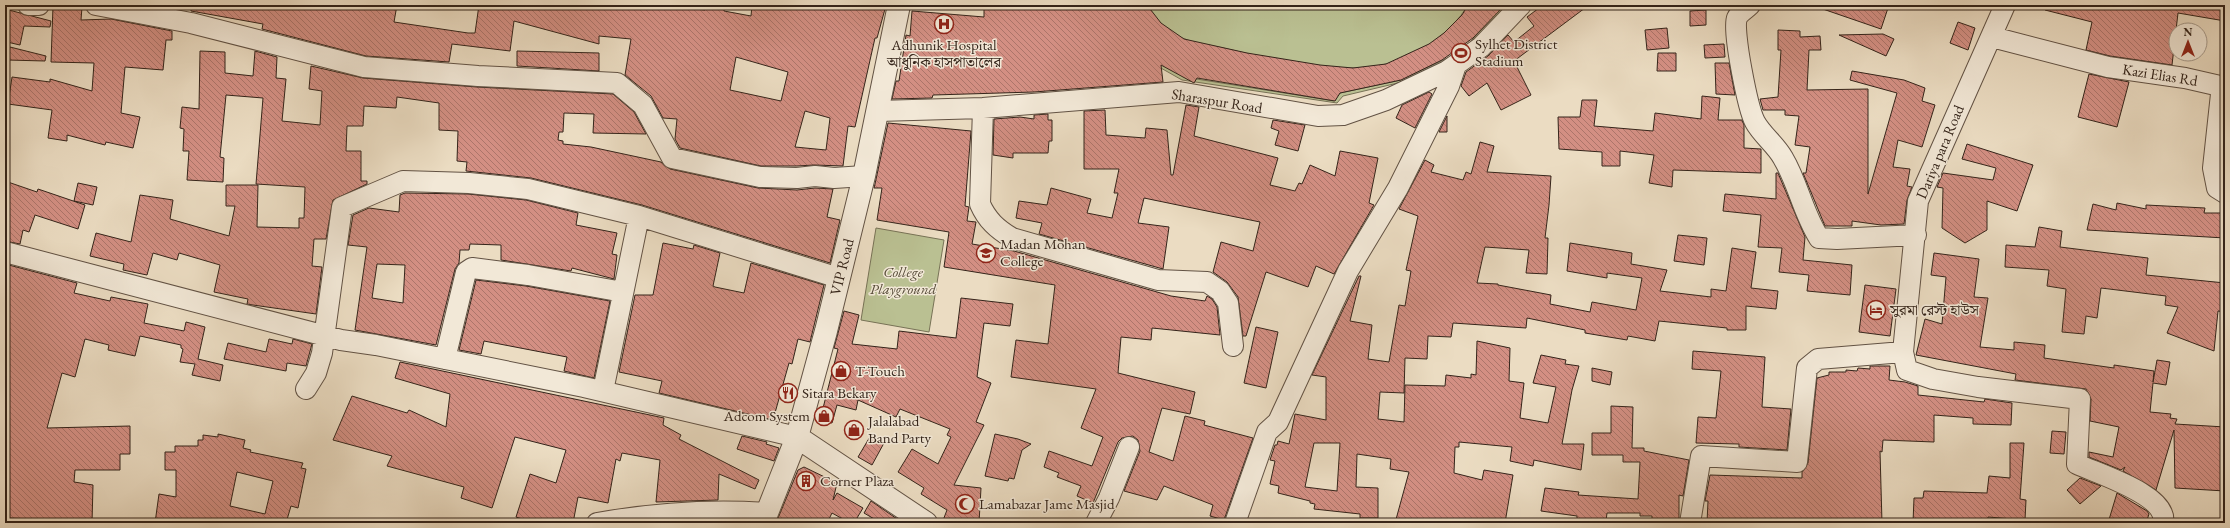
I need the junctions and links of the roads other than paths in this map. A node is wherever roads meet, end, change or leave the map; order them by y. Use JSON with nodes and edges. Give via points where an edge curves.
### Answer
{"nodes":[{"id":1,"x":28,"y":5,"type":"edge"},
{"id":2,"x":39,"y":5,"type":"edge"},
{"id":3,"x":96,"y":5,"type":"edge"},
{"id":4,"x":899,"y":5,"type":"edge"},
{"id":5,"x":1521,"y":5,"type":"edge"},
{"id":6,"x":1750,"y":5,"type":"edge"},
{"id":7,"x":2005,"y":5,"type":"edge"},
{"id":8,"x":1992,"y":37,"type":"junction"},
{"id":9,"x":1456,"y":65,"type":"junction"},
{"id":10,"x":982,"y":108,"type":"junction"},
{"id":11,"x":878,"y":111,"type":"junction"},
{"id":12,"x":864,"y":176,"type":"junction"},
{"id":13,"x":2225,"y":193,"type":"edge"},
{"id":14,"x":639,"y":216,"type":"junction"},
{"id":15,"x":1916,"y":235,"type":"junction"},
{"id":16,"x":5,"y":252,"type":"edge"},
{"id":17,"x":839,"y":278,"type":"junction"},
{"id":18,"x":623,"y":292,"type":"junction"},
{"id":19,"x":324,"y":336,"type":"junction"},
{"id":20,"x":1233,"y":346,"type":"dead end"},
{"id":21,"x":1903,"y":352,"type":"junction"},
{"id":22,"x":444,"y":358,"type":"junction"},
{"id":23,"x":306,"y":389,"type":"dead end"},
{"id":24,"x":603,"y":391,"type":"junction"},
{"id":25,"x":797,"y":437,"type":"junction"},
{"id":26,"x":1129,"y":448,"type":"dead end"},
{"id":27,"x":765,"y":518,"type":"edge"},
{"id":28,"x":597,"y":523,"type":"edge"},
{"id":29,"x":926,"y":523,"type":"edge"},
{"id":30,"x":1096,"y":523,"type":"edge"},
{"id":31,"x":1235,"y":523,"type":"edge"},
{"id":32,"x":1690,"y":523,"type":"edge"},
{"id":33,"x":2163,"y":523,"type":"edge"}],
"edges":[{"from":1,"to":2,"type":"street"},
{"from":3,"to":12,"type":"street","via":[[191,23],[364,67],[478,76],[617,82],[643,106],[672,158],[760,177]]},
{"from":4,"to":11,"type":"street","name":"VIP Road"},
{"from":5,"to":9,"type":"street","name":"Sharaspur Road","via":[[1481,47]]},
{"from":6,"to":15,"type":"street","via":[[1737,17],[1735,27],[1744,84],[1755,122],[1783,156],[1801,195],[1810,224],[1819,238]]},
{"from":7,"to":8,"type":"street","name":"Dariya para Road"},
{"from":8,"to":13,"type":"street","name":"Kazi Elias Rd","via":[[2108,67],[2185,78],[2220,86],[2213,168],[2217,188]]},
{"from":8,"to":15,"type":"street","name":"Dariya para Road","via":[[1918,201]]},
{"from":9,"to":10,"type":"street","name":"Sharaspur Road","via":[[1386,100],[1343,115],[1310,115],[1179,92]]},
{"from":9,"to":31,"type":"street","via":[[1449,86],[1398,188],[1348,271],[1278,422],[1267,432]]},
{"from":10,"to":11,"type":"street","name":"Sharaspur Road"},
{"from":10,"to":20,"type":"street","via":[[980,204],[985,215],[997,229],[1012,238],[1158,280],[1207,282],[1220,290],[1228,303]]},
{"from":11,"to":12,"type":"street","name":"VIP Road"},
{"from":12,"to":17,"type":"street","name":"VIP Road"},
{"from":14,"to":17,"type":"street"},
{"from":14,"to":18,"type":"street"},
{"from":14,"to":19,"type":"street","via":[[528,189],[469,183],[403,181],[371,193],[342,207]]},
{"from":15,"to":21,"type":"street","name":"Dariya para Road"},
{"from":16,"to":19,"type":"street"},
{"from":17,"to":25,"type":"street","name":"VIP Road"},
{"from":18,"to":22,"type":"street","via":[[472,268],[466,272]]},
{"from":18,"to":24,"type":"street"},
{"from":19,"to":22,"type":"street"},
{"from":19,"to":23,"type":"street","via":[[316,373]]},
{"from":21,"to":32,"type":"street","via":[[1814,361],[1807,368],[1797,462],[1700,456]]},
{"from":21,"to":33,"type":"street","name":"Dariya para Road","via":[[1907,370],[1933,379],[2080,399],[2078,464],[2148,496],[2162,510]]},
{"from":22,"to":24,"type":"street"},
{"from":24,"to":25,"type":"street"},
{"from":25,"to":27,"type":"street","name":"VIP Road"},
{"from":25,"to":29,"type":"street"},
{"from":26,"to":30,"type":"street"},
{"from":27,"to":28,"type":"street","via":[[725,510],[677,512]]}]}
